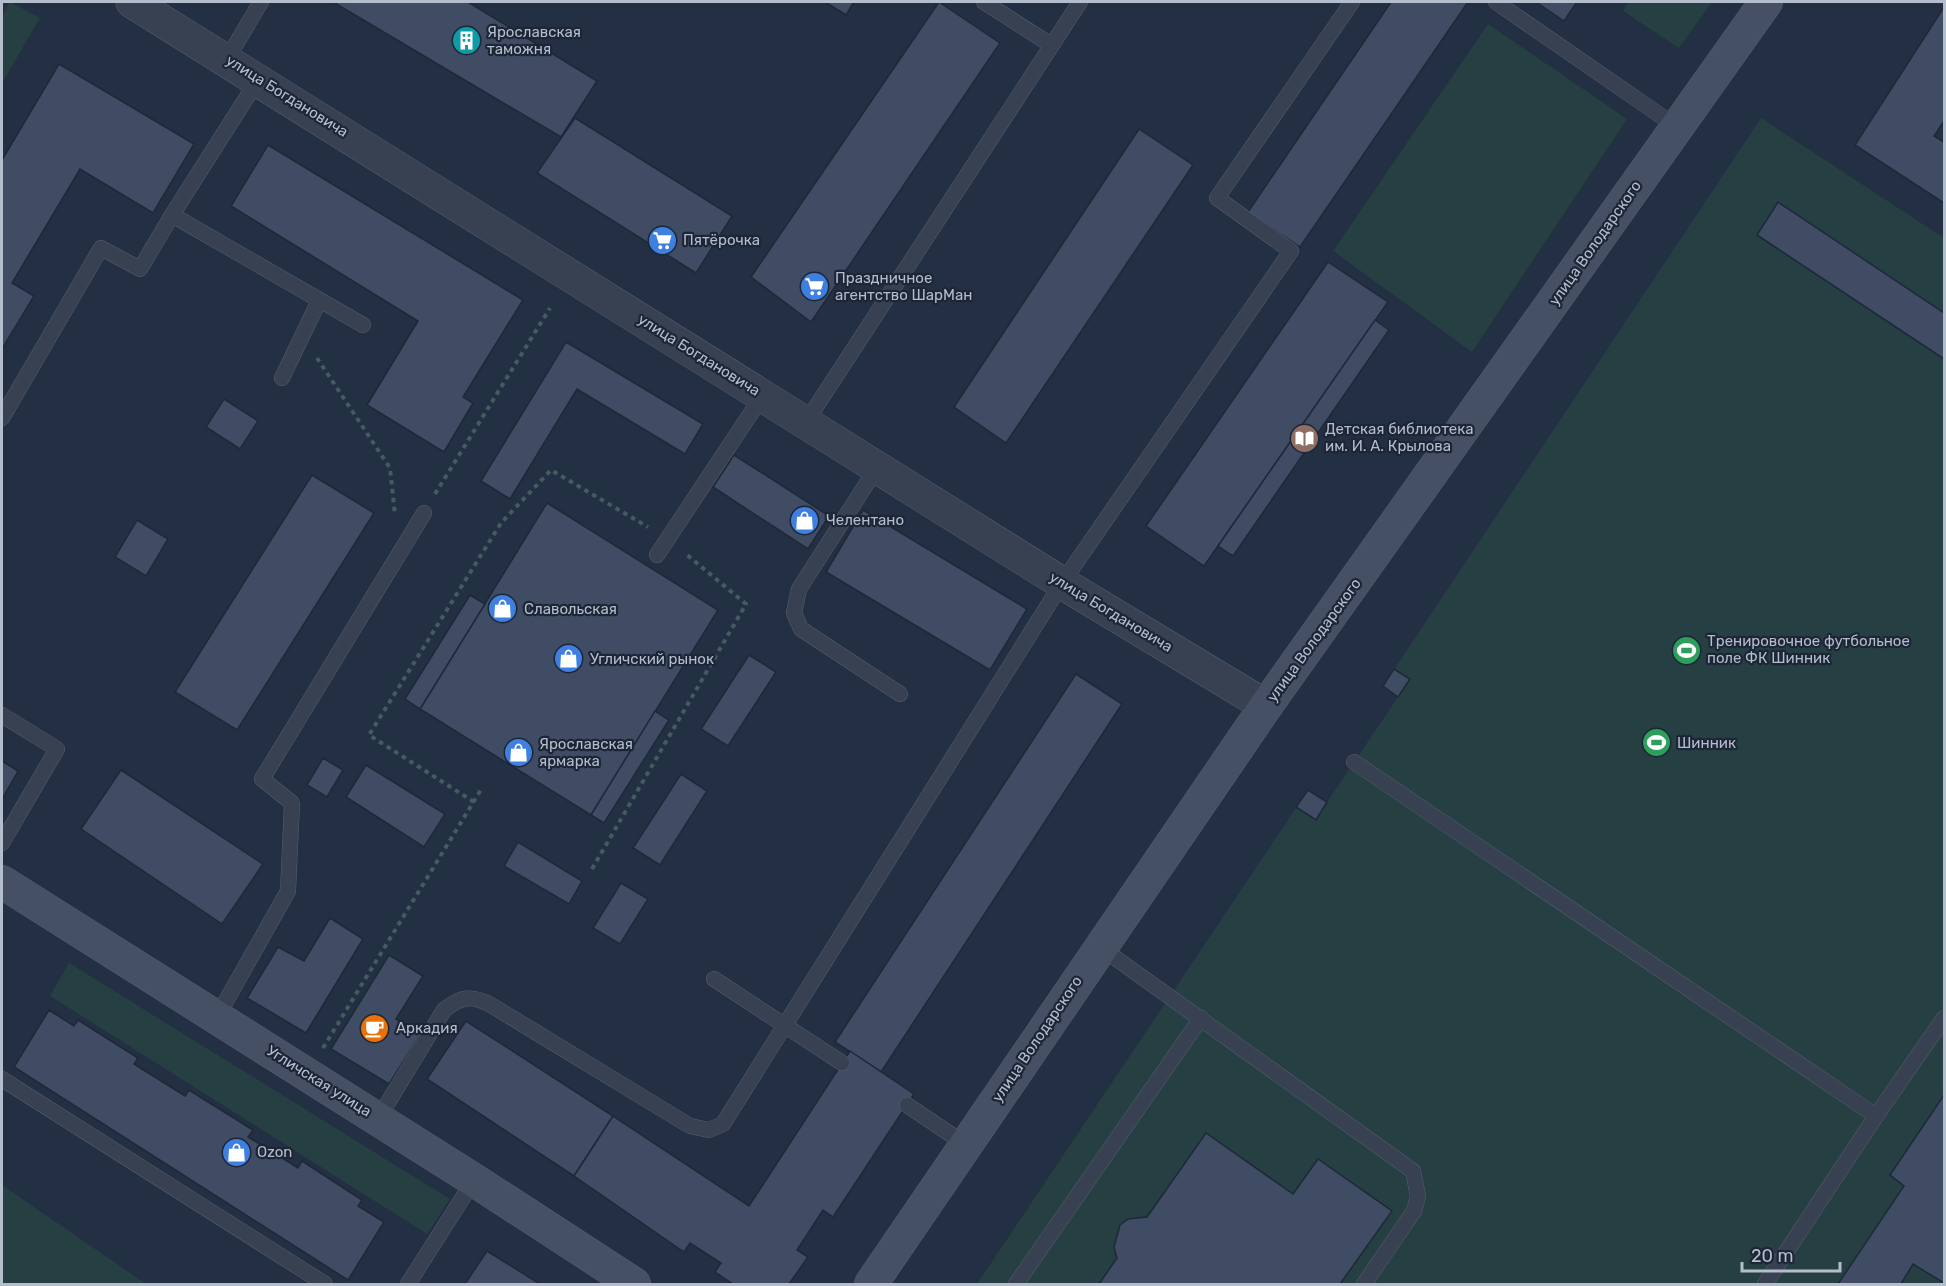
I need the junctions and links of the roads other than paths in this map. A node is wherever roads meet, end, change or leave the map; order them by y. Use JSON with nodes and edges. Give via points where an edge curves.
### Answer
{"nodes":[{"id":1,"x":132,"y":2,"type":"edge"},
{"id":2,"x":261,"y":2,"type":"edge"},
{"id":3,"x":984,"y":2,"type":"edge"},
{"id":4,"x":1080,"y":2,"type":"edge"},
{"id":5,"x":1352,"y":2,"type":"edge"},
{"id":6,"x":1496,"y":2,"type":"edge"},
{"id":7,"x":1766,"y":2,"type":"edge"},
{"id":8,"x":1051,"y":45,"type":"junction"},
{"id":9,"x":227,"y":59,"type":"junction"},
{"id":10,"x":259,"y":78,"type":"junction"},
{"id":11,"x":1677,"y":127,"type":"junction"},
{"id":12,"x":172,"y":214,"type":"junction"},
{"id":13,"x":319,"y":301,"type":"junction"},
{"id":14,"x":363,"y":325,"type":"dead end"},
{"id":15,"x":282,"y":378,"type":"dead end"},
{"id":16,"x":763,"y":395,"type":"junction"},
{"id":17,"x":2,"y":418,"type":"edge"},
{"id":18,"x":806,"y":422,"type":"junction"},
{"id":19,"x":878,"y":466,"type":"junction"},
{"id":20,"x":424,"y":513,"type":"road end"},
{"id":21,"x":657,"y":555,"type":"dead end"},
{"id":22,"x":1062,"y":583,"type":"junction"},
{"id":23,"x":900,"y":694,"type":"dead end"},
{"id":24,"x":1266,"y":706,"type":"junction"},
{"id":25,"x":2,"y":715,"type":"edge"},
{"id":26,"x":1354,"y":762,"type":"dead end"},
{"id":27,"x":2,"y":843,"type":"edge"},
{"id":28,"x":4,"y":890,"type":"edge"},
{"id":29,"x":1100,"y":946,"type":"junction"},
{"id":30,"x":714,"y":979,"type":"dead end"},
{"id":31,"x":217,"y":1017,"type":"junction"},
{"id":32,"x":1201,"y":1018,"type":"junction"},
{"id":33,"x":1944,"y":1018,"type":"edge"},
{"id":34,"x":785,"y":1026,"type":"junction"},
{"id":35,"x":842,"y":1063,"type":"dead end"},
{"id":36,"x":2,"y":1079,"type":"edge"},
{"id":37,"x":907,"y":1105,"type":"dead end"},
{"id":38,"x":1875,"y":1116,"type":"junction"},
{"id":39,"x":378,"y":1119,"type":"junction"},
{"id":40,"x":965,"y":1144,"type":"junction"},
{"id":41,"x":474,"y":1180,"type":"junction"},
{"id":42,"x":325,"y":1284,"type":"edge"},
{"id":43,"x":408,"y":1284,"type":"edge"},
{"id":44,"x":634,"y":1284,"type":"edge"},
{"id":45,"x":871,"y":1284,"type":"edge"},
{"id":46,"x":1016,"y":1284,"type":"edge"},
{"id":47,"x":1364,"y":1284,"type":"edge"},
{"id":48,"x":1765,"y":1284,"type":"edge"}],
"edges":[{"from":1,"to":9,"type":"street","name":"улица Богдановича"},
{"from":2,"to":9,"type":"lane"},
{"from":3,"to":8,"type":"lane"},
{"from":4,"to":8,"type":"lane"},
{"from":5,"to":22,"type":"lane","via":[[1217,198],[1291,252]]},
{"from":6,"to":11,"type":"lane"},
{"from":7,"to":11,"type":"street","name":"улица Володарского"},
{"from":8,"to":18,"type":"lane"},
{"from":9,"to":10,"type":"street","name":"улица Богдановича"},
{"from":10,"to":12,"type":"lane"},
{"from":10,"to":16,"type":"street","name":"улица Богдановича"},
{"from":11,"to":24,"type":"street","name":"улица Володарского"},
{"from":12,"to":13,"type":"lane"},
{"from":12,"to":17,"type":"lane","via":[[140,269],[101,248]]},
{"from":13,"to":14,"type":"lane"},
{"from":13,"to":15,"type":"lane"},
{"from":16,"to":18,"type":"street","name":"улица Богдановича"},
{"from":16,"to":21,"type":"lane"},
{"from":18,"to":19,"type":"street","name":"улица Богдановича"},
{"from":19,"to":22,"type":"street","name":"улица Богдановича"},
{"from":19,"to":23,"type":"lane","via":[[799,589],[794,613],[801,629]]},
{"from":20,"to":31,"type":"lane","via":[[262,778],[292,803],[288,891]]},
{"from":22,"to":24,"type":"street","name":"улица Богдановича"},
{"from":22,"to":34,"type":"lane"},
{"from":24,"to":29,"type":"street","name":"улица Володарского"},
{"from":25,"to":27,"type":"lane","via":[[57,749]]},
{"from":26,"to":38,"type":"lane"},
{"from":28,"to":31,"type":"street","name":"Угличская улица"},
{"from":29,"to":32,"type":"lane"},
{"from":29,"to":40,"type":"street","name":"улица Володарского"},
{"from":30,"to":34,"type":"lane"},
{"from":31,"to":39,"type":"street","name":"Угличская улица"},
{"from":32,"to":46,"type":"lane"},
{"from":32,"to":47,"type":"lane","via":[[1413,1171],[1418,1196],[1414,1211]]},
{"from":33,"to":38,"type":"lane"},
{"from":34,"to":35,"type":"lane"},
{"from":34,"to":39,"type":"lane","via":[[723,1124],[700,1130],[491,1005],[465,997],[444,1010]]},
{"from":36,"to":42,"type":"lane"},
{"from":37,"to":40,"type":"lane"},
{"from":38,"to":48,"type":"lane"},
{"from":39,"to":41,"type":"street","name":"Угличская улица"},
{"from":40,"to":45,"type":"street","name":"улица Володарского"},
{"from":41,"to":43,"type":"lane"},
{"from":41,"to":44,"type":"street","name":"Угличская улица"}]}
